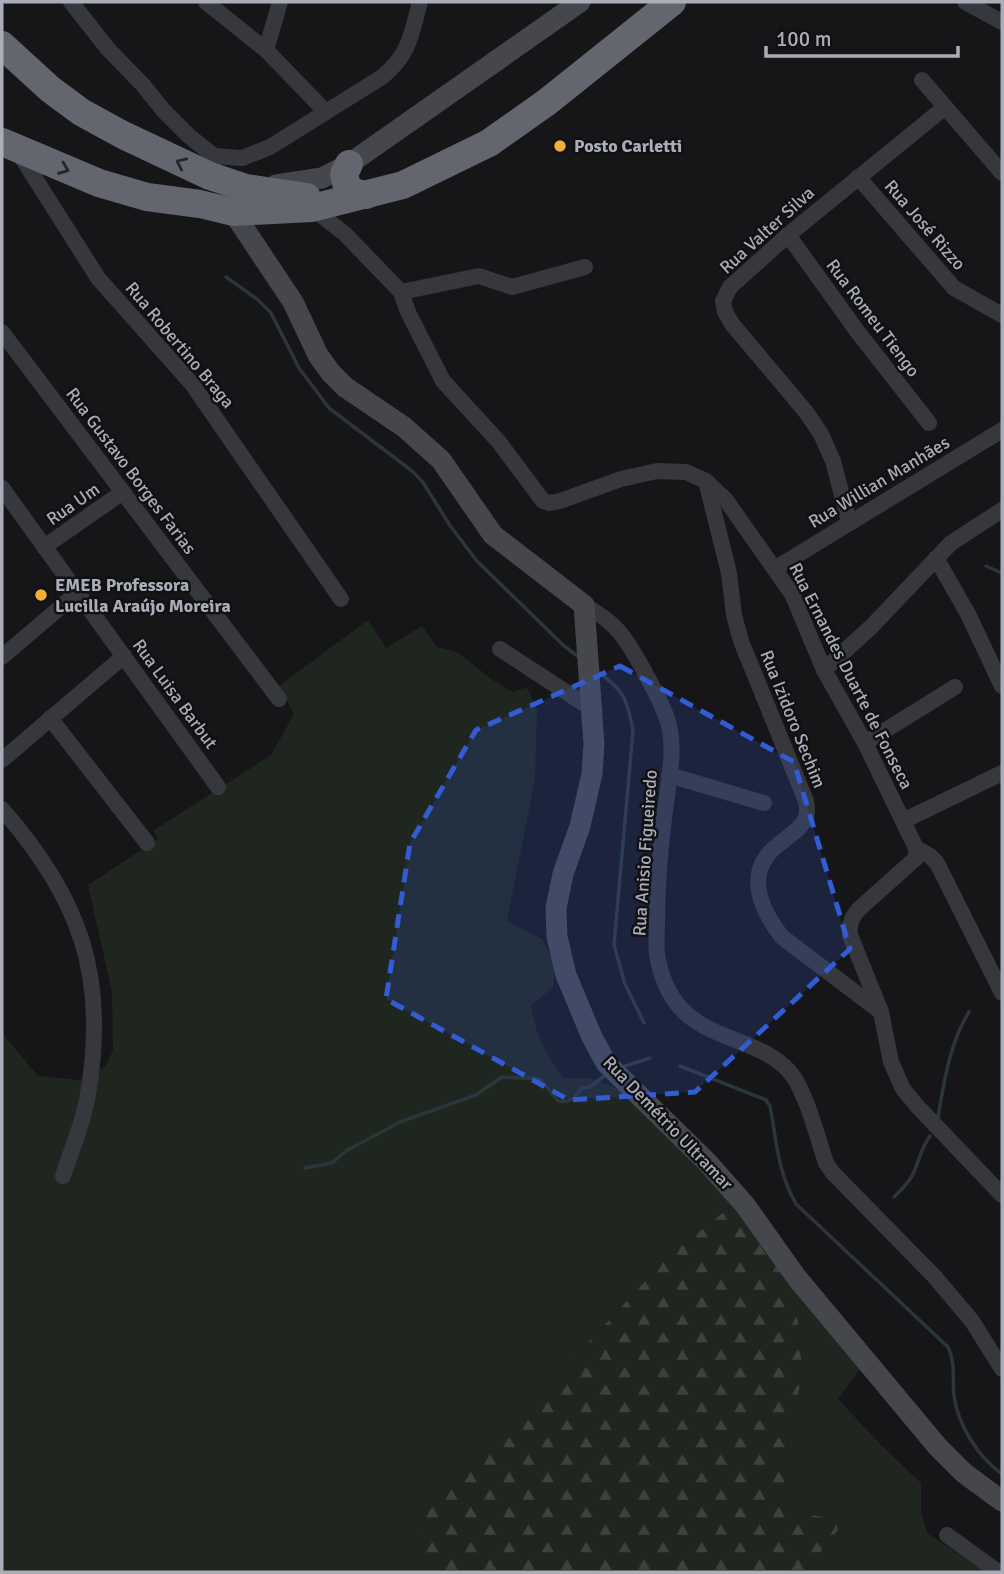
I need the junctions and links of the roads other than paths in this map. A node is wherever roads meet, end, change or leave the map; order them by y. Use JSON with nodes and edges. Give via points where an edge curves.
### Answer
{"nodes":[{"id":1,"x":71,"y":2,"type":"edge"},
{"id":2,"x":206,"y":2,"type":"edge"},
{"id":3,"x":280,"y":2,"type":"edge"},
{"id":4,"x":420,"y":2,"type":"edge"},
{"id":5,"x":580,"y":2,"type":"edge"},
{"id":6,"x":672,"y":2,"type":"edge"},
{"id":7,"x":965,"y":2,"type":"edge"},
{"id":8,"x":1002,"y":22,"type":"edge"},
{"id":9,"x":2,"y":45,"type":"edge"},
{"id":10,"x":267,"y":50,"type":"junction"},
{"id":11,"x":922,"y":80,"type":"dead end"},
{"id":12,"x":944,"y":108,"type":"junction"},
{"id":13,"x":326,"y":111,"type":"junction"},
{"id":14,"x":9,"y":145,"type":"edge"},
{"id":15,"x":349,"y":164,"type":"junction"},
{"id":16,"x":212,"y":166,"type":"junction"},
{"id":17,"x":1002,"y":173,"type":"edge"},
{"id":18,"x":858,"y":177,"type":"junction"},
{"id":19,"x":322,"y":178,"type":"junction"},
{"id":20,"x":354,"y":199,"type":"junction"},
{"id":21,"x":239,"y":200,"type":"junction"},
{"id":22,"x":302,"y":202,"type":"junction"},
{"id":23,"x":200,"y":204,"type":"junction"},
{"id":24,"x":788,"y":235,"type":"junction"},
{"id":25,"x":585,"y":267,"type":"dead end"},
{"id":26,"x":401,"y":292,"type":"junction"},
{"id":27,"x":1002,"y":315,"type":"edge"},
{"id":28,"x":2,"y":332,"type":"edge"},
{"id":29,"x":929,"y":423,"type":"dead end"},
{"id":30,"x":1002,"y":430,"type":"edge"},
{"id":31,"x":706,"y":481,"type":"junction"},
{"id":32,"x":2,"y":488,"type":"edge"},
{"id":33,"x":123,"y":492,"type":"junction"},
{"id":34,"x":1002,"y":510,"type":"edge"},
{"id":35,"x":849,"y":522,"type":"junction"},
{"id":36,"x":44,"y":547,"type":"junction"},
{"id":37,"x":936,"y":558,"type":"junction"},
{"id":38,"x":776,"y":568,"type":"junction"},
{"id":39,"x":77,"y":593,"type":"junction"},
{"id":40,"x":341,"y":599,"type":"dead end"},
{"id":41,"x":584,"y":605,"type":"junction"},
{"id":42,"x":499,"y":649,"type":"dead end"},
{"id":43,"x":124,"y":656,"type":"junction"},
{"id":44,"x":2,"y":657,"type":"edge"},
{"id":45,"x":824,"y":670,"type":"junction"},
{"id":46,"x":1002,"y":686,"type":"edge"},
{"id":47,"x":955,"y":687,"type":"dead end"},
{"id":48,"x":279,"y":699,"type":"dead end"},
{"id":49,"x":592,"y":709,"type":"junction"},
{"id":50,"x":50,"y":718,"type":"junction"},
{"id":51,"x":865,"y":743,"type":"junction"},
{"id":52,"x":2,"y":760,"type":"edge"},
{"id":53,"x":1002,"y":773,"type":"edge"},
{"id":54,"x":669,"y":775,"type":"junction"},
{"id":55,"x":218,"y":787,"type":"dead end"},
{"id":56,"x":764,"y":803,"type":"dead end"},
{"id":57,"x":2,"y":809,"type":"edge"},
{"id":58,"x":902,"y":821,"type":"junction"},
{"id":59,"x":147,"y":843,"type":"dead end"},
{"id":60,"x":916,"y":848,"type":"junction"},
{"id":61,"x":1002,"y":993,"type":"edge"},
{"id":62,"x":881,"y":1012,"type":"junction"},
{"id":63,"x":63,"y":1176,"type":"dead end"},
{"id":64,"x":1002,"y":1195,"type":"edge"},
{"id":65,"x":1002,"y":1369,"type":"edge"},
{"id":66,"x":1002,"y":1501,"type":"edge"},
{"id":67,"x":947,"y":1535,"type":"dead end"},
{"id":68,"x":998,"y":1572,"type":"edge"}],
"edges":[{"from":1,"to":16,"type":"street"},
{"from":2,"to":10,"type":"street"},
{"from":3,"to":10,"type":"street"},
{"from":4,"to":13,"type":"street","via":[[406,51],[394,66]]},
{"from":5,"to":15,"type":"street"},
{"from":6,"to":20,"type":"highway","via":[[547,103],[489,143],[403,185]]},
{"from":7,"to":8,"type":"street"},
{"from":16,"to":9,"type":"highway","one_way":true,"via":[[123,135],[81,112]]},
{"from":10,"to":13,"type":"street"},
{"from":11,"to":12,"type":"street"},
{"from":12,"to":17,"type":"street"},
{"from":12,"to":18,"type":"street","name":"Rua Valter Silva"},
{"from":13,"to":16,"type":"street","via":[[270,148]]},
{"from":14,"to":23,"type":"highway","one_way":true,"via":[[99,183],[147,197]]},
{"from":14,"to":40,"type":"street","name":"Rua Robertino Braga","via":[[98,278],[192,384]]},
{"from":15,"to":19,"type":"street"},
{"from":15,"to":20,"type":"highway","via":[[345,183]]},
{"from":16,"to":21,"type":"highway"},
{"from":18,"to":24,"type":"street","name":"Rua Valter Silva"},
{"from":18,"to":27,"type":"street","name":"Rua José Rizzo","via":[[954,288]]},
{"from":19,"to":21,"type":"street"},
{"from":19,"to":22,"type":"street"},
{"from":20,"to":22,"type":"highway"},
{"from":21,"to":22,"type":"highway"},
{"from":21,"to":23,"type":"highway"},
{"from":21,"to":41,"type":"street","via":[[254,246],[293,302],[331,373],[441,460],[493,536]]},
{"from":22,"to":23,"type":"highway"},
{"from":22,"to":26,"type":"street","name":"Rua Ernandes Duarte de Fonseca","via":[[339,228]]},
{"from":24,"to":29,"type":"street","name":"Rua Romeu Tiengo"},
{"from":24,"to":35,"type":"street","name":"Rua Valter Silva","via":[[730,287],[723,301],[725,312],[821,434]]},
{"from":25,"to":26,"type":"street","via":[[512,287],[479,276]]},
{"from":26,"to":31,"type":"street","name":"Rua Ernandes Duarte de Fonseca","via":[[443,381],[499,442],[543,501],[560,501],[657,471],[686,472]]},
{"from":28,"to":33,"type":"street","name":"Rua Gustavo Borges Farias"},
{"from":30,"to":35,"type":"street","name":"Rua Willian Manhães"},
{"from":31,"to":38,"type":"street","name":"Rua Ernandes Duarte de Fonseca","via":[[726,500]]},
{"from":31,"to":62,"type":"street","name":"Rua Izidoro Sechim","via":[[741,641],[808,815],[766,856],[759,873],[762,904],[782,937]]},
{"from":32,"to":36,"type":"street","name":"Rua Luisa Barbut"},
{"from":33,"to":36,"type":"street","name":"Rua Um"},
{"from":33,"to":48,"type":"street","name":"Rua Gustavo Borges Farias"},
{"from":34,"to":37,"type":"street","via":[[967,531]]},
{"from":35,"to":38,"type":"street","name":"Rua Willian Manhães"},
{"from":36,"to":39,"type":"street","name":"Rua Luisa Barbut"},
{"from":37,"to":45,"type":"street"},
{"from":37,"to":46,"type":"street"},
{"from":38,"to":45,"type":"street","name":"Rua Ernandes Duarte de Fonseca"},
{"from":39,"to":43,"type":"street","name":"Rua Luisa Barbut"},
{"from":39,"to":44,"type":"street"},
{"from":41,"to":49,"type":"street","name":"Rua Demétrio Ultramar"},
{"from":41,"to":54,"type":"street","name":"Rua Anisio Figueiredo","via":[[616,625],[656,693],[668,722]]},
{"from":42,"to":49,"type":"street"},
{"from":43,"to":50,"type":"street"},
{"from":43,"to":55,"type":"street","name":"Rua Luisa Barbut"},
{"from":45,"to":51,"type":"street","name":"Rua Ernandes Duarte de Fonseca"},
{"from":47,"to":51,"type":"street"},
{"from":49,"to":66,"type":"street","name":"Rua Demétrio Ultramar","via":[[592,774],[556,908],[566,975],[592,1037],[606,1063],[745,1205],[797,1278],[937,1446]]},
{"from":50,"to":52,"type":"street"},
{"from":50,"to":59,"type":"street"},
{"from":51,"to":58,"type":"street","name":"Rua Ernandes Duarte de Fonseca"},
{"from":53,"to":58,"type":"street"},
{"from":54,"to":56,"type":"street"},
{"from":54,"to":65,"type":"street","name":"Rua Anisio Figueiredo","via":[[657,913],[657,957],[666,988],[677,1007],[695,1023],[761,1050],[790,1072],[832,1173],[934,1276],[972,1321]]},
{"from":57,"to":63,"type":"street","via":[[61,890],[82,934],[93,980],[88,1096]]},
{"from":58,"to":60,"type":"street","name":"Rua Ernandes Duarte de Fonseca"},
{"from":60,"to":61,"type":"street","name":"Rua Ernandes Duarte de Fonseca","via":[[937,863]]},
{"from":60,"to":62,"type":"street","via":[[916,858],[859,909],[850,925]]},
{"from":62,"to":64,"type":"street","via":[[891,1062],[903,1089]]},
{"from":67,"to":68,"type":"street"}]}
